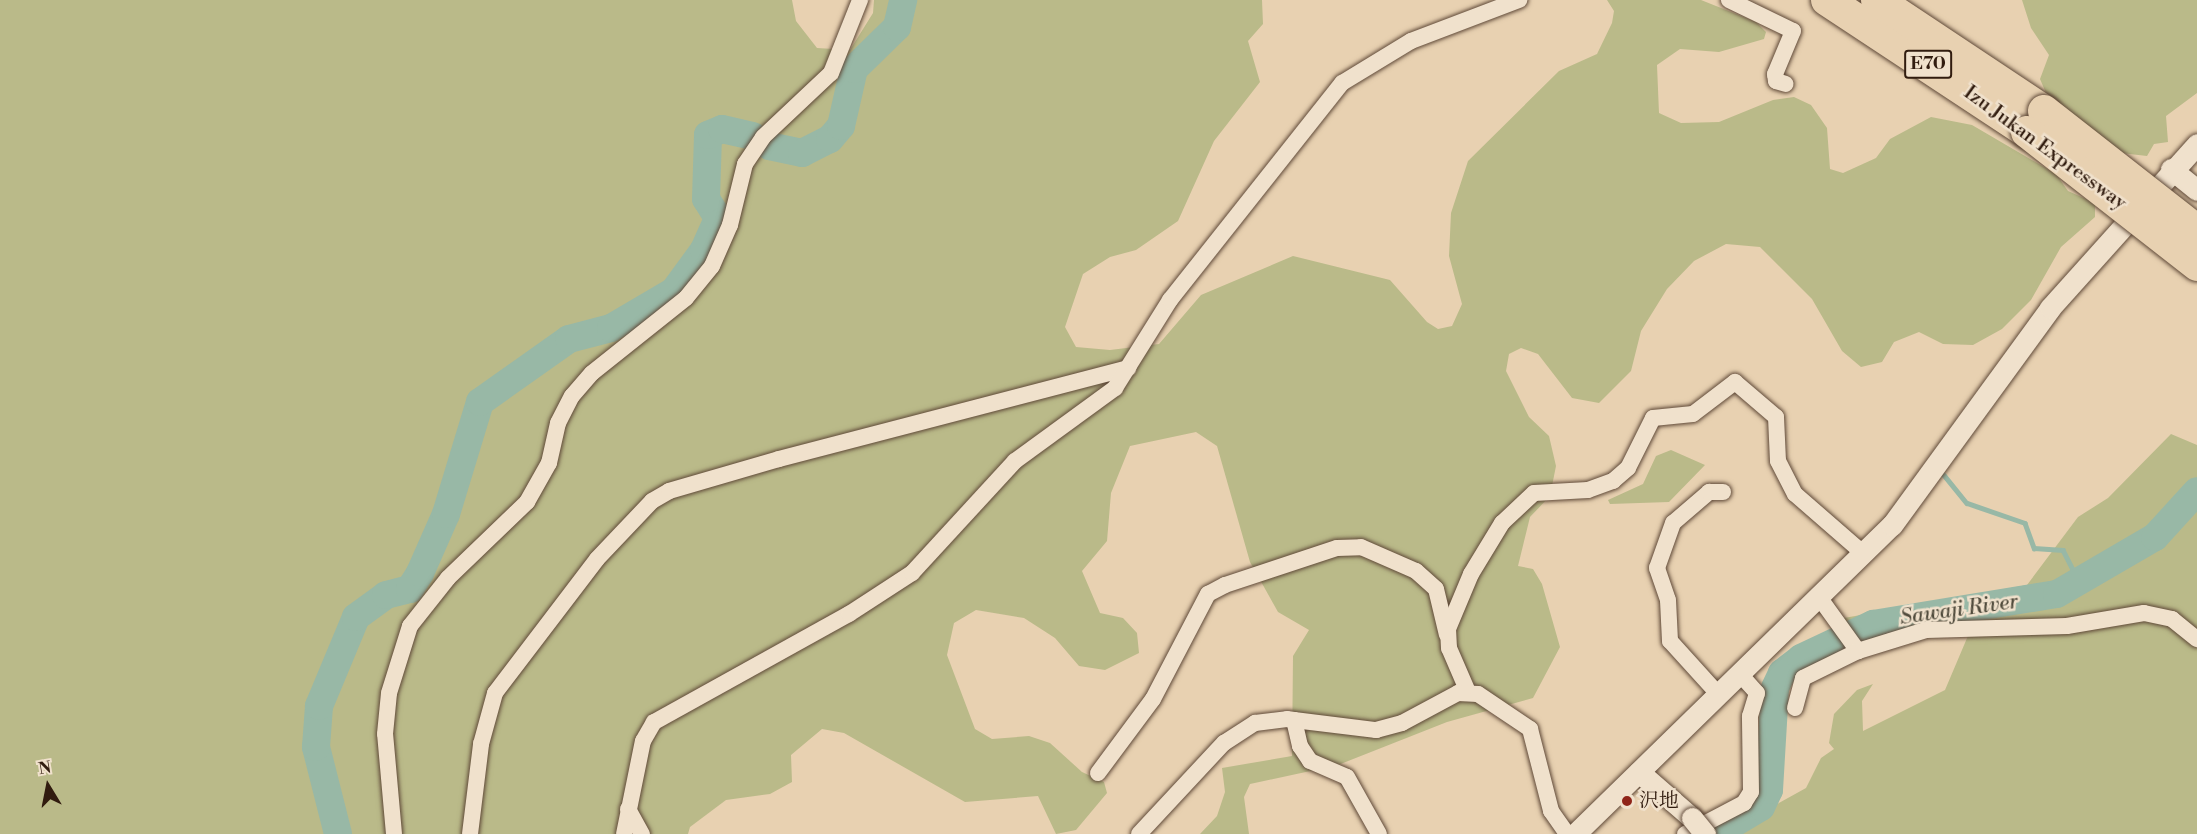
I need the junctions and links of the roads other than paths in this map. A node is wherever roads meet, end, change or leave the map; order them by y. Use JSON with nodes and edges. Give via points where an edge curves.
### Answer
{"nodes":[{"id":1,"x":860,"y":0,"type":"edge"},
{"id":2,"x":1519,"y":0,"type":"edge"},
{"id":3,"x":1729,"y":0,"type":"edge"},
{"id":4,"x":1827,"y":0,"type":"edge"},
{"id":5,"x":1876,"y":0,"type":"edge"},
{"id":6,"x":1786,"y":84,"type":"dead end"},
{"id":7,"x":2036,"y":122,"type":"junction"},
{"id":8,"x":2197,"y":144,"type":"edge"},
{"id":9,"x":2171,"y":169,"type":"junction"},
{"id":10,"x":2197,"y":190,"type":"edge"},
{"id":11,"x":2197,"y":231,"type":"edge"},
{"id":12,"x":2197,"y":265,"type":"edge"},
{"id":13,"x":1128,"y":368,"type":"junction"},
{"id":14,"x":1723,"y":492,"type":"dead end"},
{"id":15,"x":1864,"y":554,"type":"junction"},
{"id":16,"x":1819,"y":597,"type":"junction"},
{"id":17,"x":1447,"y":636,"type":"junction"},
{"id":18,"x":2197,"y":639,"type":"edge"},
{"id":19,"x":1849,"y":640,"type":"junction"},
{"id":20,"x":1740,"y":674,"type":"junction"},
{"id":21,"x":1468,"y":692,"type":"junction"},
{"id":22,"x":1719,"y":695,"type":"junction"},
{"id":23,"x":1795,"y":708,"type":"dead end"},
{"id":24,"x":1294,"y":720,"type":"junction"},
{"id":25,"x":1639,"y":772,"type":"junction"},
{"id":26,"x":1098,"y":773,"type":"dead end"},
{"id":27,"x":628,"y":809,"type":"junction"},
{"id":28,"x":1694,"y":829,"type":"edge"},
{"id":29,"x":394,"y":834,"type":"edge"},
{"id":30,"x":470,"y":834,"type":"edge"},
{"id":31,"x":624,"y":834,"type":"edge"},
{"id":32,"x":642,"y":834,"type":"edge"},
{"id":33,"x":1138,"y":834,"type":"edge"},
{"id":34,"x":1379,"y":834,"type":"edge"},
{"id":35,"x":1567,"y":834,"type":"edge"},
{"id":36,"x":1575,"y":834,"type":"edge"}],
"edges":[{"from":1,"to":29,"type":"street","via":[[831,73],[763,137],[745,164],[730,225],[712,266],[686,298],[592,373],[572,396],[558,423],[549,464],[527,502],[448,578],[410,626],[389,693],[385,734]]},
{"from":2,"to":13,"type":"street","via":[[1411,41],[1342,83],[1170,300]]},
{"from":3,"to":6,"type":"street","via":[[1793,31],[1775,74],[1776,81]]},
{"from":4,"to":7,"type":"highway","name":"Izu Jukan Expressway","number":"E70"},
{"from":5,"to":7,"type":"highway","name":"Izu Jukan Expressway","number":"E70"},
{"from":7,"to":11,"type":"highway","name":"Izu Jukan Expressway","number":"E70","bridge":true},
{"from":7,"to":12,"type":"highway","name":"Izu Jukan Expressway","number":"E70","bridge":true},
{"from":8,"to":9,"type":"street"},
{"from":9,"to":10,"type":"street"},
{"from":9,"to":15,"type":"street","via":[[2050,308],[1932,474]]},
{"from":13,"to":27,"type":"street","via":[[1115,388],[1015,461],[912,573],[849,614],[654,722],[643,741]]},
{"from":13,"to":30,"type":"street","via":[[779,459],[669,490],[652,501],[585,574],[495,693],[481,744]]},
{"from":14,"to":22,"type":"street","via":[[1709,492],[1673,523],[1657,568],[1668,600],[1670,641]]},
{"from":15,"to":16,"type":"street"},
{"from":15,"to":17,"type":"street","via":[[1795,494],[1778,461],[1776,417],[1736,382],[1693,414],[1653,418],[1628,468],[1603,487],[1543,491],[1523,499],[1480,554]]},
{"from":16,"to":19,"type":"street"},
{"from":16,"to":20,"type":"street"},
{"from":17,"to":21,"type":"street"},
{"from":17,"to":26,"type":"street","via":[[1436,589],[1416,571],[1361,547],[1337,548],[1225,585],[1208,594],[1153,699]]},
{"from":18,"to":19,"type":"street","via":[[2172,619],[2144,613],[2067,626],[1926,630]]},
{"from":19,"to":23,"type":"street","via":[[1803,678]]},
{"from":20,"to":22,"type":"street"},
{"from":20,"to":28,"type":"street","via":[[1757,693],[1750,716],[1751,792],[1744,803]]},
{"from":21,"to":24,"type":"street","via":[[1376,730]]},
{"from":21,"to":35,"type":"street","via":[[1490,699],[1530,729],[1551,811]]},
{"from":22,"to":25,"type":"street"},
{"from":24,"to":33,"type":"street","via":[[1255,723],[1224,743]]},
{"from":24,"to":34,"type":"street","via":[[1306,756],[1342,772]]},
{"from":25,"to":28,"type":"street"},
{"from":25,"to":36,"type":"street"},
{"from":27,"to":31,"type":"street"},
{"from":27,"to":32,"type":"street"}]}
